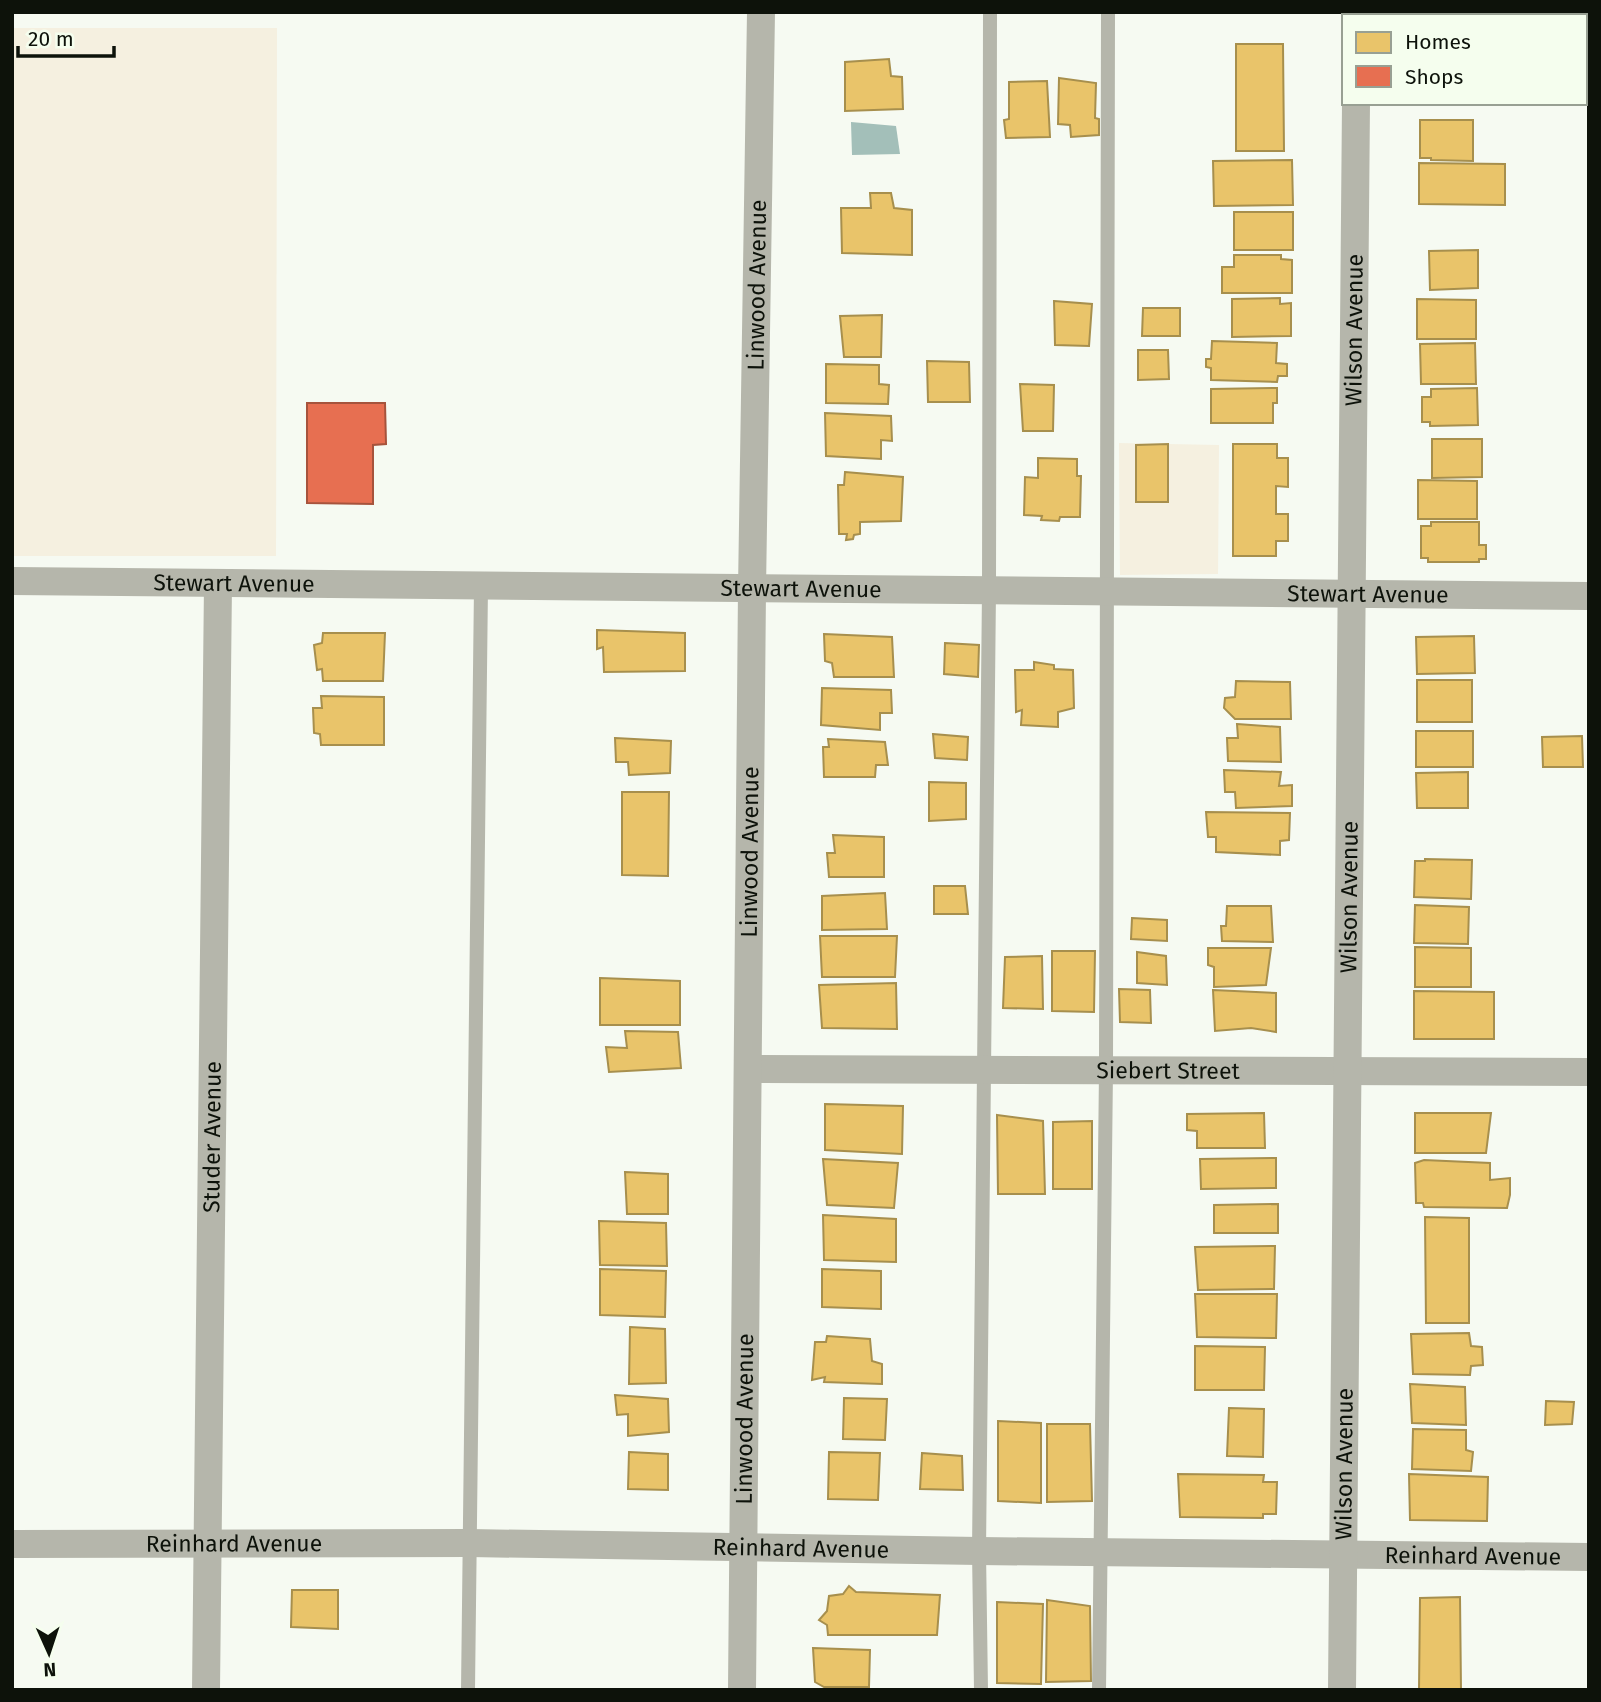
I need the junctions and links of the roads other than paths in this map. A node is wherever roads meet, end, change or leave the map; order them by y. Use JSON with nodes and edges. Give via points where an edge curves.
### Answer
{"nodes":[{"id":1,"x":761,"y":12,"type":"edge"},
{"id":2,"x":990,"y":12,"type":"edge"},
{"id":3,"x":1108,"y":12,"type":"edge"},
{"id":4,"x":1356,"y":105,"type":"edge"},
{"id":5,"x":12,"y":581,"type":"edge"},
{"id":6,"x":218,"y":583,"type":"junction"},
{"id":7,"x":481,"y":586,"type":"junction"},
{"id":8,"x":752,"y":589,"type":"junction"},
{"id":9,"x":989,"y":590,"type":"junction"},
{"id":10,"x":1105,"y":591,"type":"junction"},
{"id":11,"x":1352,"y":593,"type":"junction"},
{"id":12,"x":1589,"y":596,"type":"edge"},
{"id":13,"x":986,"y":1068,"type":"junction"},
{"id":14,"x":748,"y":1069,"type":"junction"},
{"id":15,"x":1107,"y":1070,"type":"junction"},
{"id":16,"x":1347,"y":1070,"type":"junction"},
{"id":17,"x":1589,"y":1072,"type":"edge"},
{"id":18,"x":470,"y":1543,"type":"junction"},
{"id":19,"x":12,"y":1544,"type":"edge"},
{"id":20,"x":208,"y":1545,"type":"junction"},
{"id":21,"x":744,"y":1547,"type":"junction"},
{"id":22,"x":979,"y":1551,"type":"junction"},
{"id":23,"x":1102,"y":1552,"type":"junction"},
{"id":24,"x":1343,"y":1553,"type":"junction"},
{"id":25,"x":1589,"y":1557,"type":"edge"},
{"id":26,"x":206,"y":1690,"type":"edge"},
{"id":27,"x":468,"y":1690,"type":"edge"},
{"id":28,"x":742,"y":1690,"type":"edge"},
{"id":29,"x":981,"y":1690,"type":"edge"},
{"id":30,"x":1100,"y":1690,"type":"edge"},
{"id":31,"x":1342,"y":1690,"type":"edge"}],
"edges":[{"from":1,"to":8,"type":"street","name":"Linwood Avenue"},
{"from":2,"to":9,"type":"lane"},
{"from":3,"to":10,"type":"lane"},
{"from":4,"to":11,"type":"street","name":"Wilson Avenue"},
{"from":5,"to":6,"type":"street","name":"Stewart Avenue"},
{"from":6,"to":7,"type":"street","name":"Stewart Avenue"},
{"from":6,"to":20,"type":"street","name":"Studer Avenue"},
{"from":7,"to":8,"type":"street","name":"Stewart Avenue"},
{"from":7,"to":18,"type":"lane"},
{"from":8,"to":9,"type":"street","name":"Stewart Avenue"},
{"from":8,"to":14,"type":"street","name":"Linwood Avenue"},
{"from":9,"to":10,"type":"street","name":"Stewart Avenue"},
{"from":9,"to":13,"type":"lane"},
{"from":10,"to":11,"type":"street","name":"Stewart Avenue"},
{"from":10,"to":15,"type":"lane"},
{"from":11,"to":12,"type":"street","name":"Stewart Avenue"},
{"from":11,"to":16,"type":"street","name":"Wilson Avenue"},
{"from":13,"to":14,"type":"street","name":"Siebert Street"},
{"from":13,"to":15,"type":"street","name":"Siebert Street"},
{"from":13,"to":22,"type":"lane"},
{"from":14,"to":21,"type":"street","name":"Linwood Avenue"},
{"from":15,"to":16,"type":"street","name":"Siebert Street"},
{"from":15,"to":23,"type":"lane"},
{"from":16,"to":17,"type":"street","name":"Siebert Street"},
{"from":16,"to":24,"type":"street","name":"Wilson Avenue"},
{"from":18,"to":20,"type":"street","name":"Reinhard Avenue"},
{"from":18,"to":21,"type":"street","name":"Reinhard Avenue"},
{"from":18,"to":27,"type":"lane"},
{"from":19,"to":20,"type":"street","name":"Reinhard Avenue"},
{"from":20,"to":26,"type":"street","name":"Studer Avenue"},
{"from":21,"to":22,"type":"street","name":"Reinhard Avenue"},
{"from":21,"to":28,"type":"street","name":"Linwood Avenue"},
{"from":22,"to":23,"type":"street","name":"Reinhard Avenue"},
{"from":22,"to":29,"type":"lane"},
{"from":23,"to":24,"type":"street","name":"Reinhard Avenue"},
{"from":23,"to":30,"type":"lane"},
{"from":24,"to":25,"type":"street","name":"Reinhard Avenue"},
{"from":24,"to":31,"type":"street","name":"Wilson Avenue"}]}
